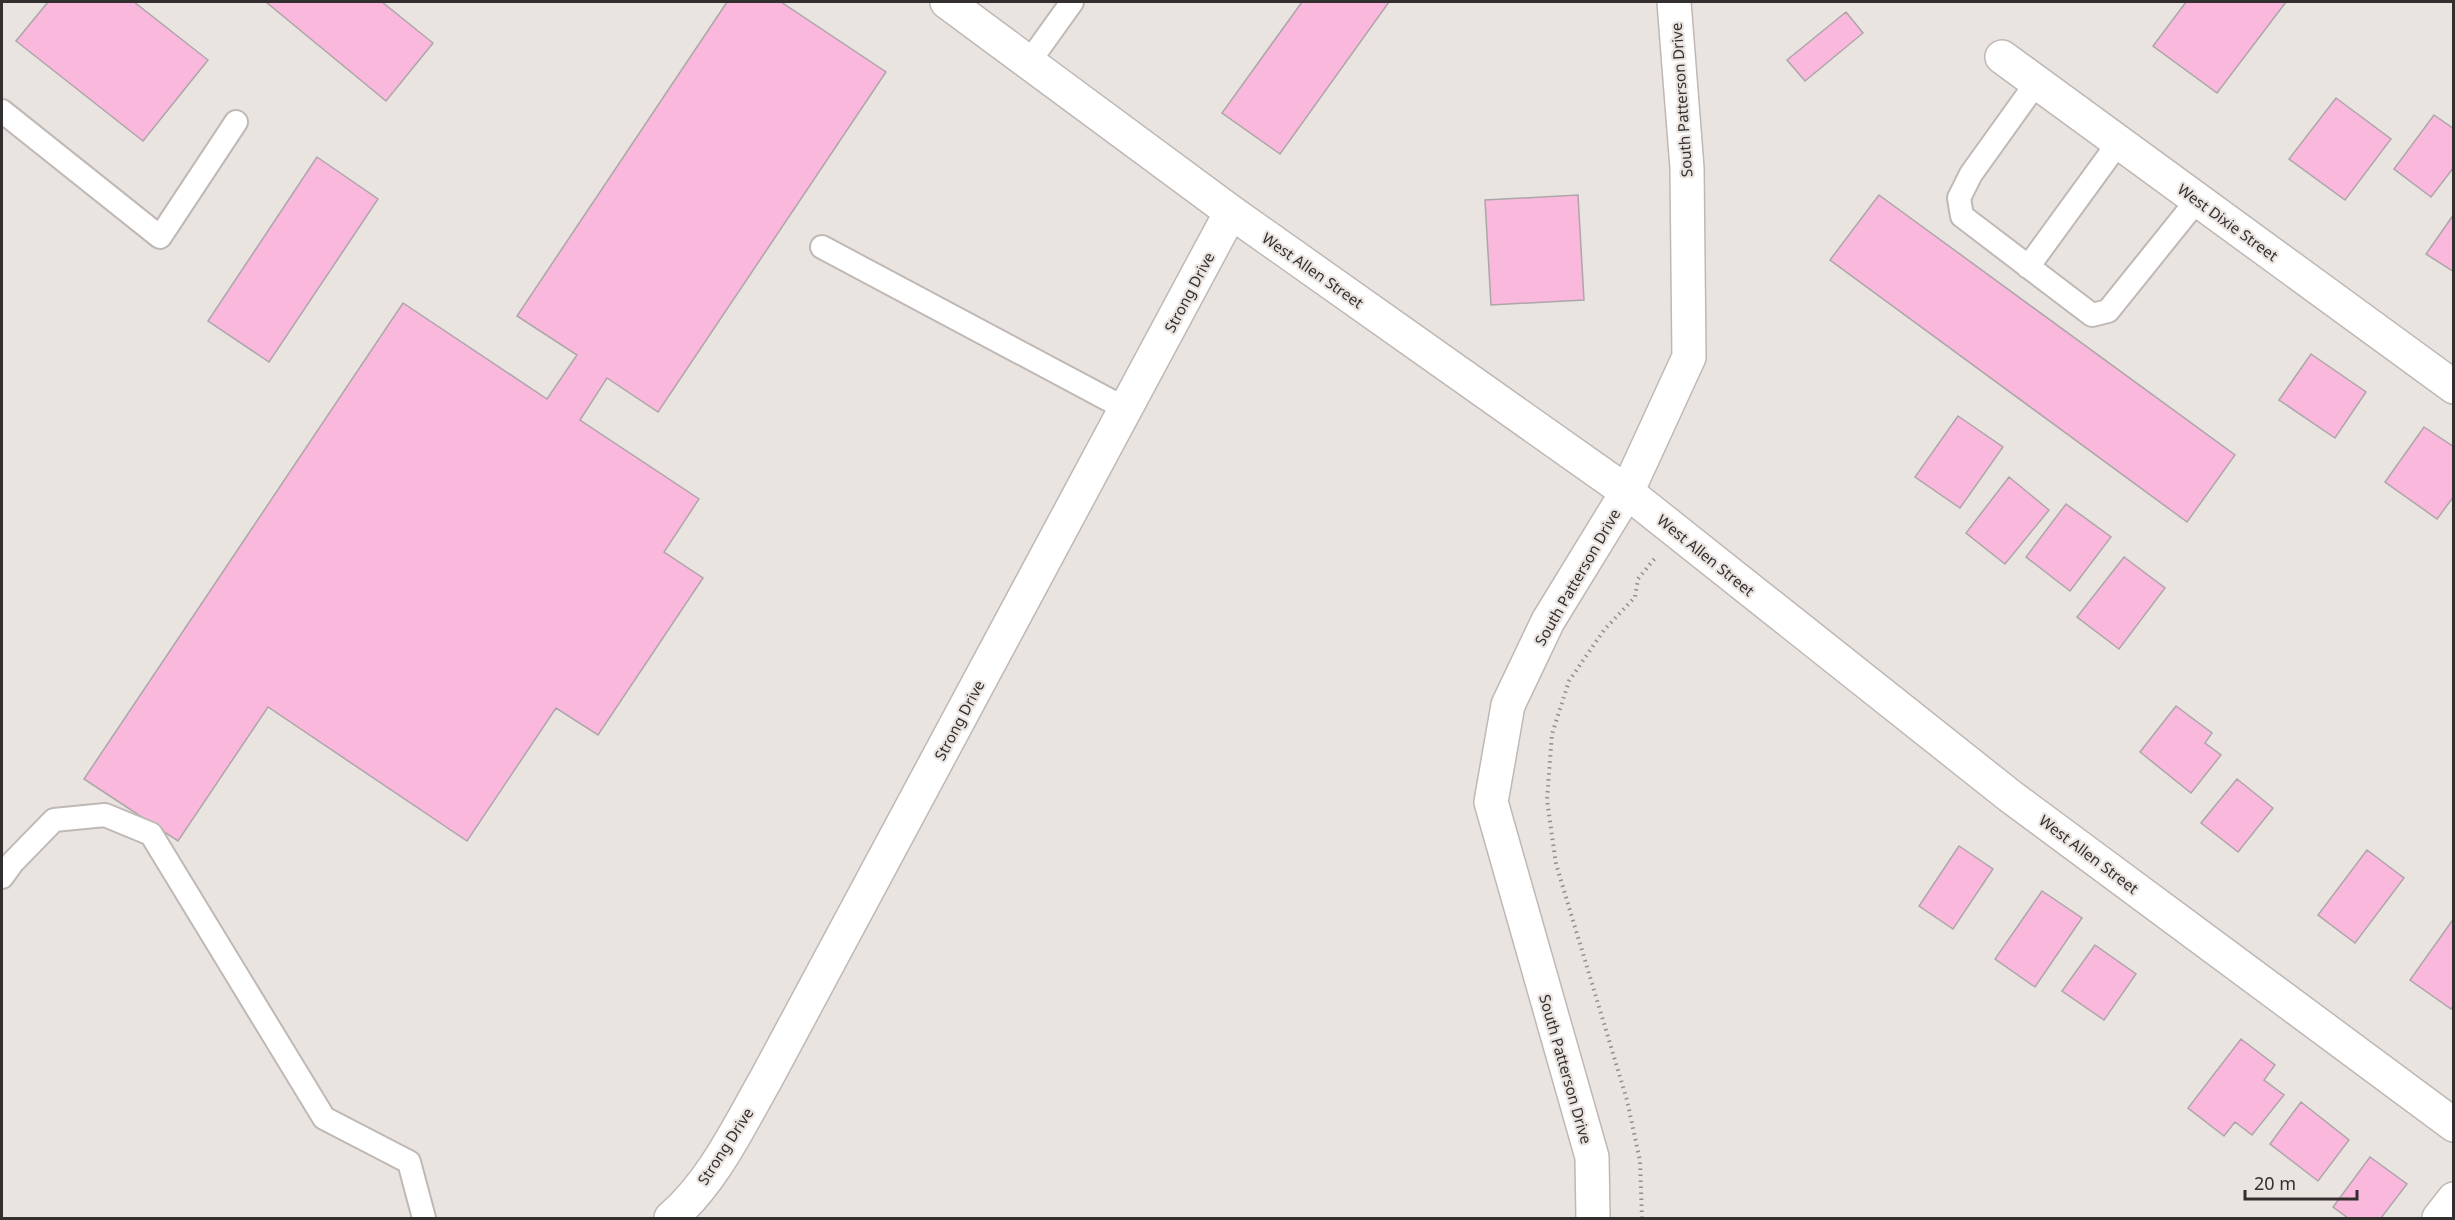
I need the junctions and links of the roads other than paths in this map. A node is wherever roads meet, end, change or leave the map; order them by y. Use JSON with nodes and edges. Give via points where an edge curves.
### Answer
{"nodes":[{"id":1,"x":947,"y":2,"type":"edge"},
{"id":2,"x":1072,"y":2,"type":"edge"},
{"id":3,"x":1674,"y":2,"type":"edge"},
{"id":4,"x":2002,"y":57,"type":"dead end"},
{"id":5,"x":1029,"y":62,"type":"junction"},
{"id":6,"x":2037,"y":82,"type":"junction"},
{"id":7,"x":2,"y":111,"type":"edge"},
{"id":8,"x":236,"y":122,"type":"dead end"},
{"id":9,"x":2119,"y":142,"type":"junction"},
{"id":10,"x":2198,"y":200,"type":"junction"},
{"id":11,"x":1232,"y":212,"type":"junction"},
{"id":12,"x":822,"y":247,"type":"dead end"},
{"id":13,"x":2028,"y":267,"type":"junction"},
{"id":14,"x":2454,"y":387,"type":"edge"},
{"id":15,"x":1126,"y":409,"type":"junction"},
{"id":16,"x":1627,"y":492,"type":"junction"},
{"id":17,"x":2,"y":877,"type":"edge"},
{"id":18,"x":2454,"y":1125,"type":"edge"},
{"id":19,"x":2454,"y":1199,"type":"edge"},
{"id":20,"x":424,"y":1218,"type":"edge"},
{"id":21,"x":671,"y":1218,"type":"edge"},
{"id":22,"x":1593,"y":1218,"type":"edge"},
{"id":23,"x":2439,"y":1218,"type":"edge"}],
"edges":[{"from":1,"to":5,"type":"street","name":"West Allen Street"},
{"from":2,"to":5,"type":"lane"},
{"from":3,"to":16,"type":"street","name":"South Patterson Drive","via":[[1687,168],[1689,357]]},
{"from":4,"to":6,"type":"street","name":"West Dixie Street"},
{"from":5,"to":11,"type":"street","name":"West Allen Street"},
{"from":6,"to":9,"type":"street","name":"West Dixie Street"},
{"from":6,"to":13,"type":"lane","via":[[1971,174],[1959,198],[1962,216]]},
{"from":7,"to":8,"type":"lane","via":[[160,237]]},
{"from":9,"to":10,"type":"street","name":"West Dixie Street"},
{"from":9,"to":13,"type":"lane"},
{"from":10,"to":13,"type":"lane","via":[[2108,311],[2092,315]]},
{"from":10,"to":14,"type":"street","name":"West Dixie Street"},
{"from":11,"to":15,"type":"street","name":"Strong Drive"},
{"from":11,"to":16,"type":"street","name":"West Allen Street"},
{"from":12,"to":15,"type":"lane"},
{"from":15,"to":21,"type":"street","name":"Strong Drive","via":[[766,1079],[726,1148]]},
{"from":16,"to":18,"type":"street","name":"West Allen Street","via":[[2010,796]]},
{"from":16,"to":22,"type":"street","name":"South Patterson Drive","via":[[1548,621],[1508,705],[1491,802],[1592,1157]]},
{"from":17,"to":20,"type":"lane","via":[[54,820],[105,815],[151,834],[324,1118],[409,1162]]},
{"from":19,"to":23,"type":"street"}]}
